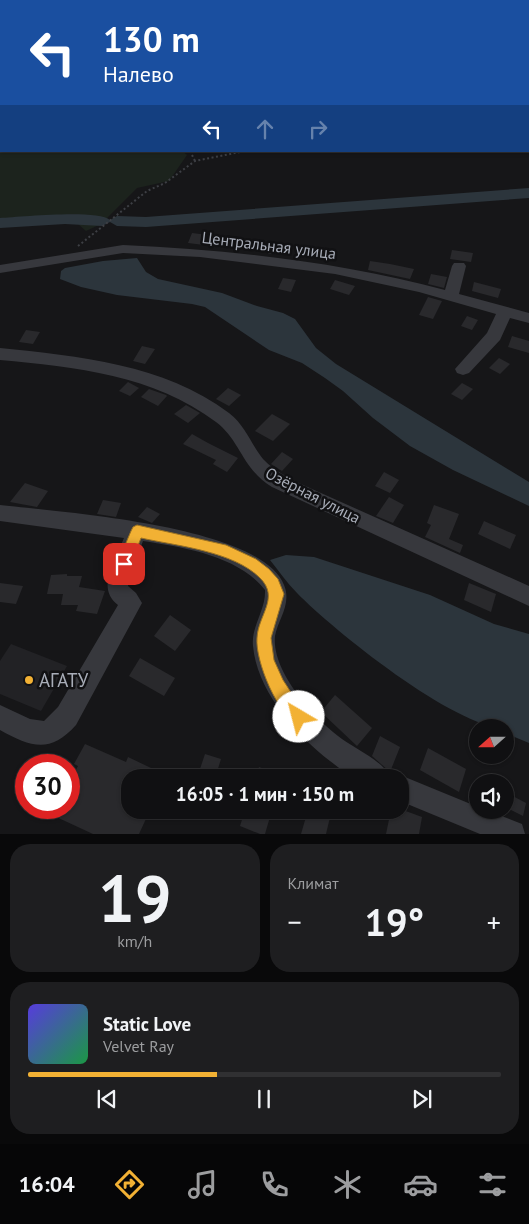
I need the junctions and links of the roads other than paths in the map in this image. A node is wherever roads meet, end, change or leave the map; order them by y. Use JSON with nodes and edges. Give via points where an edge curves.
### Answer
{"nodes":[{"id":1,"x":459,"y":266,"type":"dead end"},
{"id":2,"x":0,"y":269,"type":"edge"},
{"id":3,"x":451,"y":297,"type":"junction"},
{"id":4,"x":505,"y":311,"type":"junction"},
{"id":5,"x":529,"y":318,"type":"edge"},
{"id":6,"x":0,"y":354,"type":"edge"},
{"id":7,"x":462,"y":368,"type":"dead end"},
{"id":8,"x":0,"y":513,"type":"edge"},
{"id":9,"x":137,"y":531,"type":"junction"},
{"id":10,"x":529,"y":596,"type":"edge"},
{"id":11,"x":0,"y":717,"type":"edge"},
{"id":12,"x":364,"y":769,"type":"edge"},
{"id":13,"x":409,"y":792,"type":"edge"},
{"id":14,"x":512,"y":834,"type":"edge"}],
"edges":[{"from":1,"to":3,"type":"street"},
{"from":2,"to":3,"type":"street","name":"Центральная улица","via":[[124,249],[200,253],[335,270]]},
{"from":3,"to":4,"type":"street","name":"Центральная улица"},
{"from":4,"to":5,"type":"street","name":"Центральная улица"},
{"from":4,"to":7,"type":"street","via":[[494,336]]},
{"from":6,"to":10,"type":"street","name":"Озёрная улица","via":[[74,361],[160,382],[232,425],[254,463],[271,477]]},
{"from":8,"to":9,"type":"street"},
{"from":9,"to":11,"type":"street","via":[[117,581],[117,589],[131,603],[58,728],[37,736]]},
{"from":9,"to":12,"type":"street","via":[[226,551],[264,573],[277,594],[264,638],[267,660],[277,686],[291,708],[329,746]]},
{"from":13,"to":14,"type":"street"}]}
